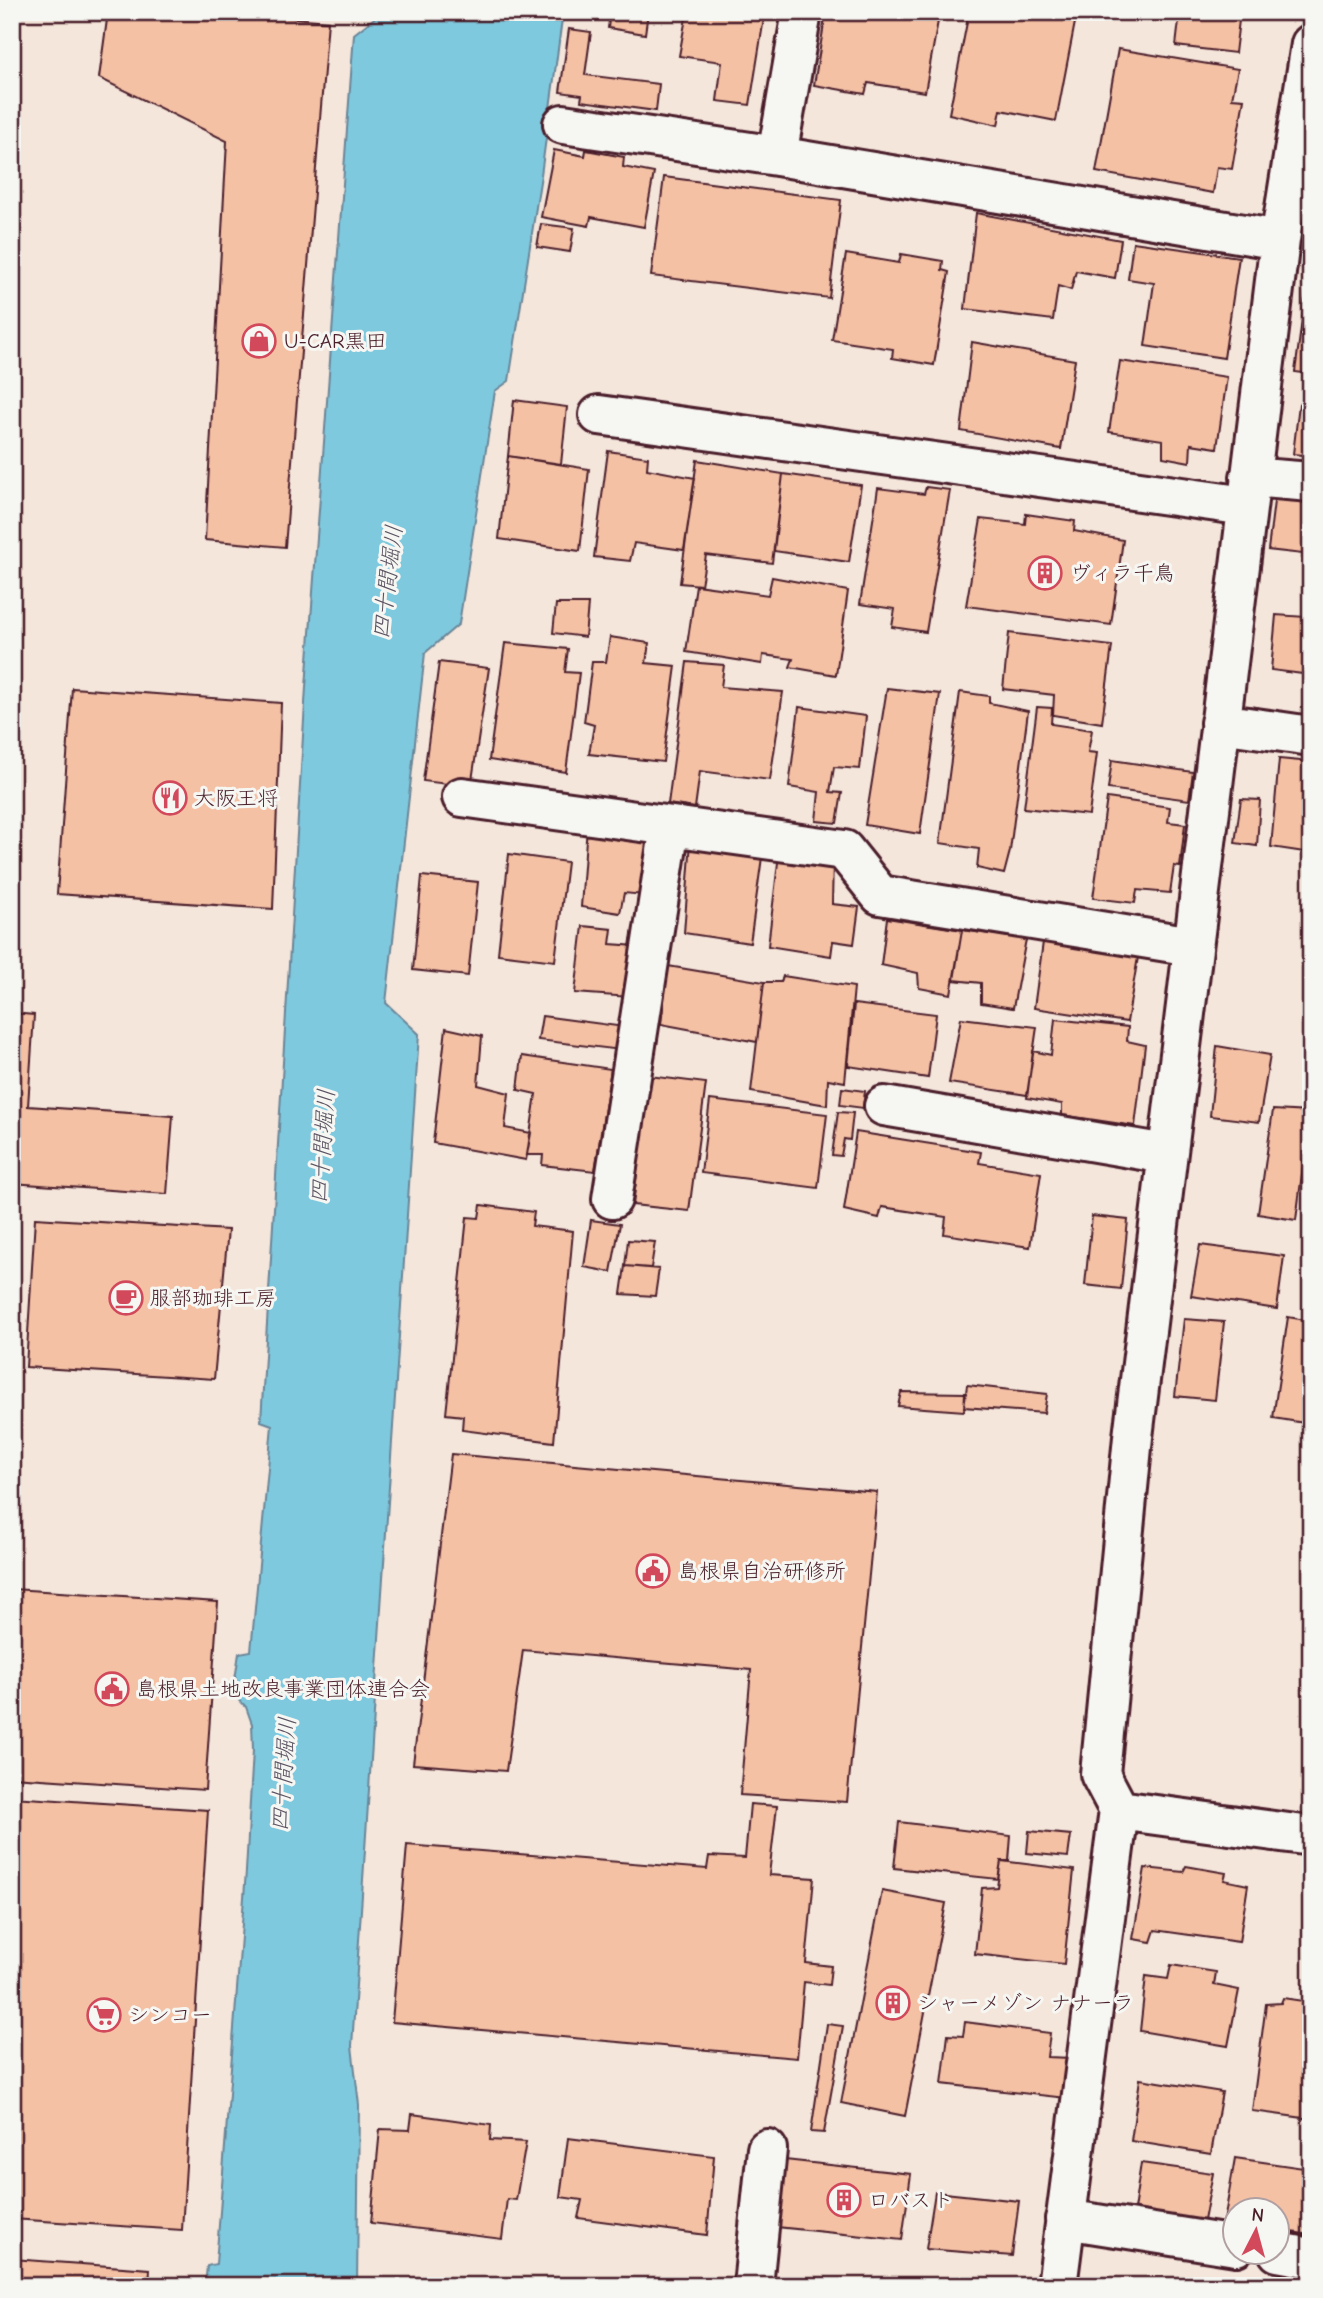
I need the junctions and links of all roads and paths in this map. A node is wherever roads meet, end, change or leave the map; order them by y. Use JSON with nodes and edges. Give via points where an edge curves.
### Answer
{"nodes":[{"id":1,"x":802,"y":12,"type":"edge"},
{"id":2,"x":1311,"y":44,"type":"edge"},
{"id":3,"x":563,"y":124,"type":"dead end"},
{"id":4,"x":777,"y":156,"type":"junction"},
{"id":5,"x":1280,"y":240,"type":"junction"},
{"id":6,"x":599,"y":415,"type":"dead end"},
{"id":7,"x":1311,"y":482,"type":"edge"},
{"id":8,"x":1248,"y":491,"type":"junction"},
{"id":9,"x":1220,"y":723,"type":"junction"},
{"id":10,"x":1311,"y":736,"type":"edge"},
{"id":11,"x":462,"y":797,"type":"dead end"},
{"id":12,"x":670,"y":826,"type":"junction"},
{"id":13,"x":1192,"y":946,"type":"junction"},
{"id":14,"x":884,"y":1106,"type":"dead end"},
{"id":15,"x":1166,"y":1154,"type":"junction"},
{"id":16,"x":612,"y":1199,"type":"dead end"},
{"id":17,"x":1119,"y":1810,"type":"junction"},
{"id":18,"x":1311,"y":1836,"type":"edge"},
{"id":19,"x":767,"y":2149,"type":"dead end"},
{"id":20,"x":1065,"y":2219,"type":"junction"},
{"id":21,"x":1222,"y":2244,"type":"edge"},
{"id":22,"x":1292,"y":2255,"type":"edge"},
{"id":23,"x":1311,"y":2258,"type":"edge"},
{"id":24,"x":753,"y":2286,"type":"edge"},
{"id":25,"x":1057,"y":2286,"type":"edge"}],
"edges":[{"from":1,"to":4,"type":"street"},
{"from":2,"to":5,"type":"street"},
{"from":3,"to":4,"type":"street"},
{"from":4,"to":5,"type":"street"},
{"from":5,"to":8,"type":"street"},
{"from":6,"to":8,"type":"street"},
{"from":7,"to":8,"type":"street"},
{"from":8,"to":9,"type":"street"},
{"from":9,"to":10,"type":"street"},
{"from":9,"to":13,"type":"street"},
{"from":11,"to":12,"type":"street"},
{"from":12,"to":13,"type":"street","via":[[844,850],[880,895]]},
{"from":12,"to":16,"type":"street"},
{"from":13,"to":15,"type":"street"},
{"from":14,"to":15,"type":"street"},
{"from":15,"to":17,"type":"street","via":[[1100,1774]]},
{"from":17,"to":18,"type":"street"},
{"from":17,"to":20,"type":"street"},
{"from":19,"to":24,"type":"street"},
{"from":20,"to":21,"type":"street"},
{"from":20,"to":25,"type":"street"},
{"from":22,"to":23,"type":"street"}]}
